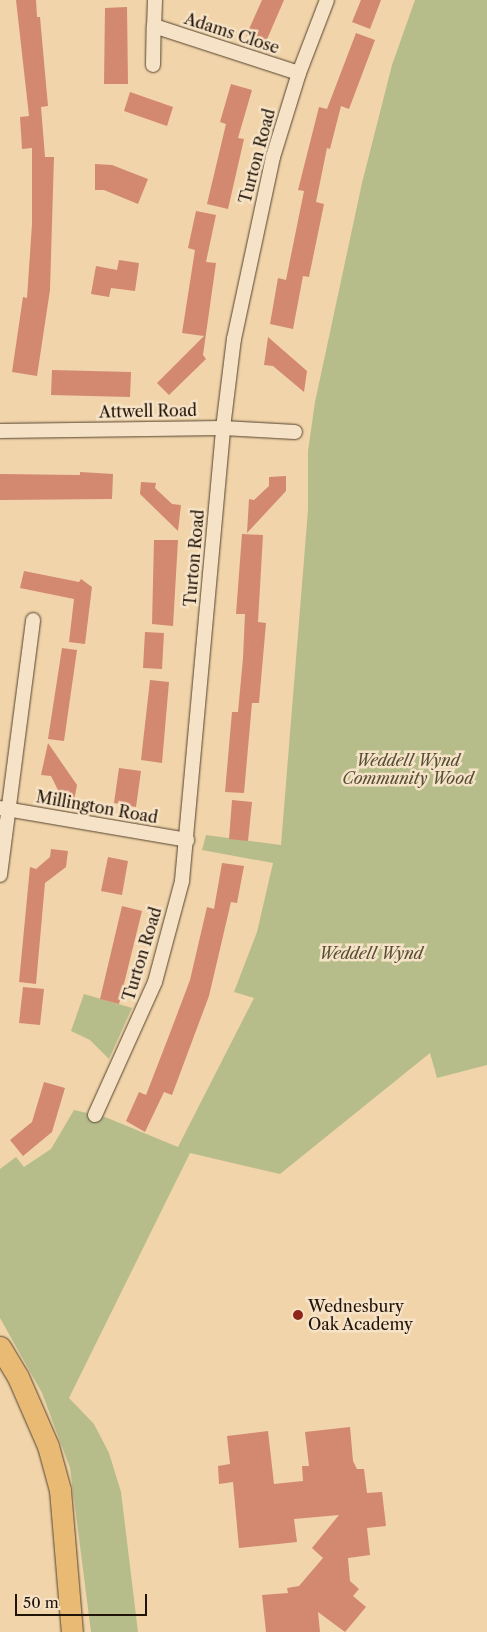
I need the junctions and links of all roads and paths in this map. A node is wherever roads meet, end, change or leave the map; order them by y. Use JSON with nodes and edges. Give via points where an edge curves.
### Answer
{"nodes":[{"id":1,"x":155,"y":0,"type":"edge"},
{"id":2,"x":327,"y":0,"type":"edge"},
{"id":3,"x":154,"y":26,"type":"junction"},
{"id":4,"x":153,"y":65,"type":"dead end"},
{"id":5,"x":299,"y":73,"type":"junction"},
{"id":6,"x":223,"y":428,"type":"junction"},
{"id":7,"x":0,"y":431,"type":"edge"},
{"id":8,"x":295,"y":432,"type":"dead end"},
{"id":9,"x":33,"y":620,"type":"dead end"},
{"id":10,"x":4,"y":808,"type":"edge"},
{"id":11,"x":187,"y":840,"type":"junction"},
{"id":12,"x":0,"y":875,"type":"edge"},
{"id":13,"x":95,"y":1115,"type":"dead end"},
{"id":14,"x":0,"y":1347,"type":"edge"},
{"id":15,"x":72,"y":1632,"type":"edge"}],
"edges":[{"from":1,"to":3,"type":"street"},
{"from":2,"to":5,"type":"street","name":"Turton Road"},
{"from":3,"to":4,"type":"street"},
{"from":3,"to":5,"type":"street","name":"Adams Close"},
{"from":5,"to":6,"type":"street","name":"Turton Road","via":[[273,157],[244,286]]},
{"from":6,"to":7,"type":"street","name":"Attwell Road"},
{"from":6,"to":8,"type":"street","name":"Attwell Road"},
{"from":6,"to":11,"type":"street","name":"Turton Road"},
{"from":9,"to":10,"type":"street"},
{"from":10,"to":11,"type":"street","name":"Millington Road"},
{"from":10,"to":12,"type":"street"},
{"from":11,"to":13,"type":"street","name":"Turton Road","via":[[182,881],[155,982]]},
{"from":14,"to":15,"type":"main road","via":[[18,1377],[48,1446],[58,1483],[65,1528]]}]}
